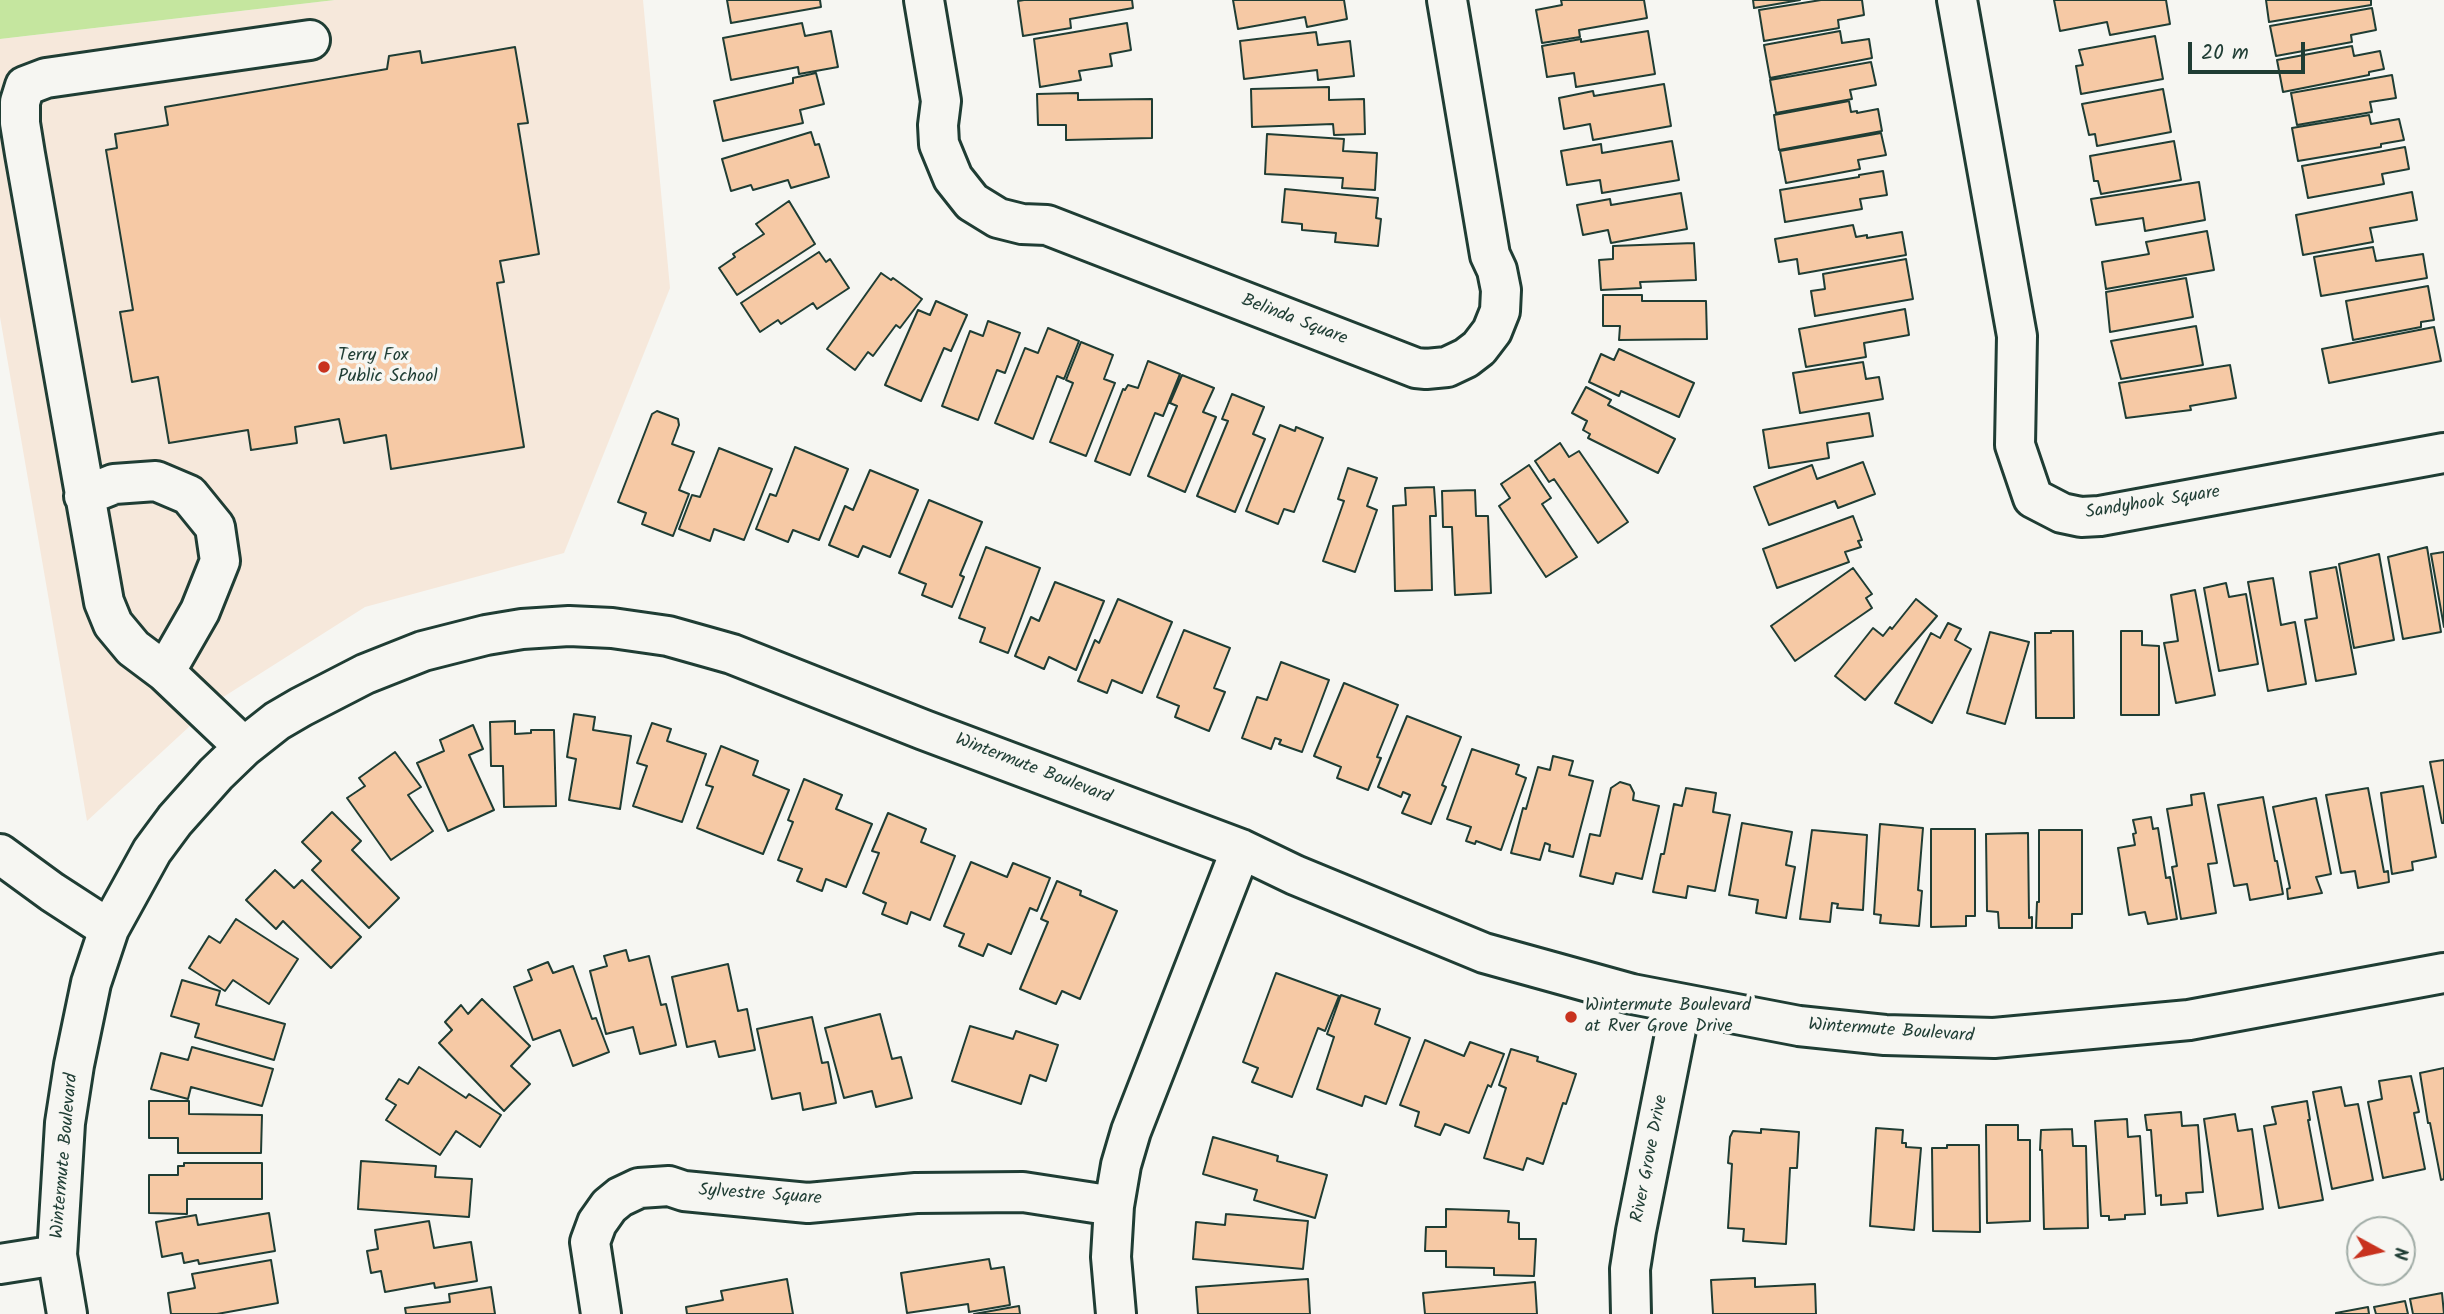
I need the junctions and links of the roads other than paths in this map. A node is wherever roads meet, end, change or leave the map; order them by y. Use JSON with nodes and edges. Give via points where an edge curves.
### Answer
{"nodes":[{"id":1,"x":924,"y":0,"type":"edge"},
{"id":2,"x":1447,"y":0,"type":"edge"},
{"id":3,"x":1958,"y":0,"type":"edge"},
{"id":4,"x":310,"y":40,"type":"dead end"},
{"id":5,"x":2444,"y":453,"type":"edge"},
{"id":6,"x":84,"y":496,"type":"junction"},
{"id":7,"x":165,"y":672,"type":"junction"},
{"id":8,"x":244,"y":747,"type":"junction"},
{"id":9,"x":1241,"y":849,"type":"junction"},
{"id":10,"x":0,"y":854,"type":"edge"},
{"id":11,"x":109,"y":929,"type":"junction"},
{"id":12,"x":2444,"y":973,"type":"edge"},
{"id":13,"x":1681,"y":1004,"type":"junction"},
{"id":14,"x":1114,"y":1206,"type":"junction"},
{"id":15,"x":57,"y":1255,"type":"junction"},
{"id":16,"x":0,"y":1264,"type":"edge"},
{"id":17,"x":67,"y":1314,"type":"edge"},
{"id":18,"x":600,"y":1314,"type":"edge"},
{"id":19,"x":1116,"y":1314,"type":"edge"},
{"id":20,"x":1630,"y":1314,"type":"edge"}],
"edges":[{"from":1,"to":2,"type":"street","name":"Belinda Square","via":[[941,101],[939,144],[953,178],[972,202],[998,218],[1047,225],[1426,369],[1447,367],[1479,348],[1500,311],[1502,290],[1490,255]]},
{"from":3,"to":5,"type":"street","name":"Sandyhook Square","via":[[2017,337],[2015,445],[2033,498],[2062,513],[2100,516]]},
{"from":4,"to":6,"type":"street","via":[[60,75],[37,80],[22,92],[20,123]]},
{"from":6,"to":7,"type":"street","via":[[110,618],[133,648]]},
{"from":6,"to":7,"type":"street","via":[[114,484],[156,481],[189,495],[215,527],[220,561],[200,611]]},
{"from":7,"to":8,"type":"street"},
{"from":8,"to":9,"type":"street","name":"Wintermute Boulevard","via":[[300,707],[423,651],[522,629],[612,628],[668,636],[732,654]]},
{"from":8,"to":11,"type":"street","name":"Wintermute Boulevard","via":[[197,793],[152,851]]},
{"from":9,"to":13,"type":"street","name":"Wintermute Boulevard","via":[[1484,953]]},
{"from":9,"to":14,"type":"street","via":[[1131,1131]]},
{"from":10,"to":11,"type":"street"},
{"from":11,"to":15,"type":"street","name":"Wintermute Boulevard","via":[[91,983],[74,1065],[65,1123]]},
{"from":12,"to":13,"type":"street","name":"Wintermute Boulevard","via":[[2189,1020],[1994,1038],[1885,1035],[1799,1026]]},
{"from":13,"to":20,"type":"street","name":"River Grove Drive","via":[[1636,1231]]},
{"from":14,"to":18,"type":"street","name":"Sylvestre Square","via":[[1023,1192],[916,1193],[808,1203],[669,1186],[639,1188],[608,1206],[590,1242]]},
{"from":14,"to":19,"type":"street","via":[[1111,1257]]},
{"from":15,"to":16,"type":"street"},
{"from":15,"to":17,"type":"street","name":"Wintermute Boulevard"}]}
